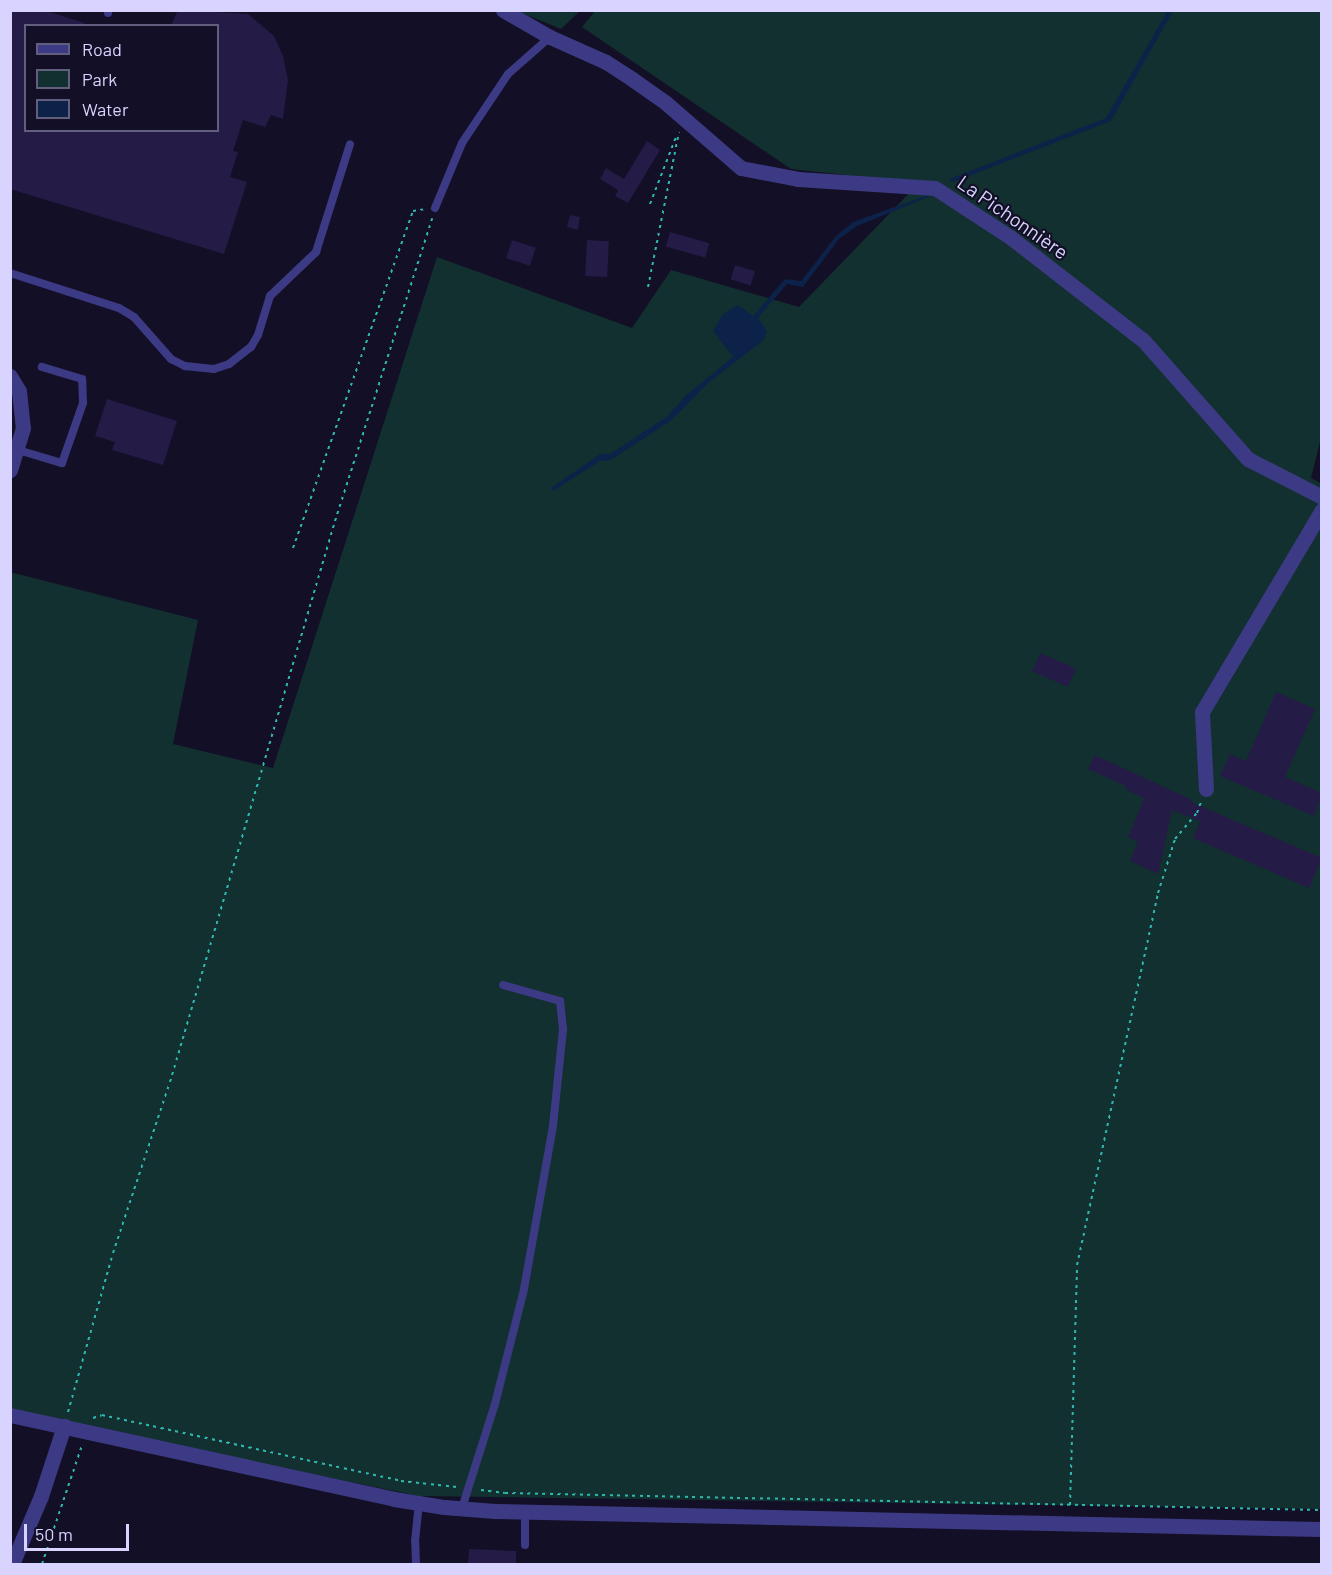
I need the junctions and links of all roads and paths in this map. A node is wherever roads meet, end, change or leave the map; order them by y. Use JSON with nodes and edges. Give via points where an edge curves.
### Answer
{"nodes":[{"id":1,"x":503,"y":10,"type":"edge"},
{"id":2,"x":550,"y":37,"type":"junction"},
{"id":3,"x":689,"y":122,"type":"junction"},
{"id":4,"x":677,"y":134,"type":"junction"},
{"id":5,"x":350,"y":144,"type":"dead end"},
{"id":6,"x":650,"y":204,"type":"dead end"},
{"id":7,"x":435,"y":208,"type":"junction"},
{"id":8,"x":10,"y":273,"type":"edge"},
{"id":9,"x":648,"y":287,"type":"dead end"},
{"id":10,"x":42,"y":367,"type":"dead end"},
{"id":11,"x":10,"y":376,"type":"edge"},
{"id":12,"x":18,"y":450,"type":"junction"},
{"id":13,"x":10,"y":470,"type":"edge"},
{"id":14,"x":1322,"y":497,"type":"edge"},
{"id":15,"x":1322,"y":510,"type":"edge"},
{"id":16,"x":293,"y":548,"type":"dead end"},
{"id":17,"x":1206,"y":789,"type":"joint"},
{"id":18,"x":503,"y":985,"type":"dead end"},
{"id":19,"x":10,"y":1415,"type":"edge"},
{"id":20,"x":64,"y":1426,"type":"junction"},
{"id":21,"x":86,"y":1431,"type":"junction"},
{"id":22,"x":470,"y":1489,"type":"junction"},
{"id":23,"x":419,"y":1503,"type":"junction"},
{"id":24,"x":1070,"y":1504,"type":"junction"},
{"id":25,"x":462,"y":1508,"type":"junction"},
{"id":26,"x":1322,"y":1510,"type":"edge"},
{"id":27,"x":525,"y":1512,"type":"junction"},
{"id":28,"x":1069,"y":1523,"type":"junction"},
{"id":29,"x":1322,"y":1528,"type":"edge"},
{"id":30,"x":525,"y":1545,"type":"dead end"},
{"id":31,"x":12,"y":1564,"type":"edge"},
{"id":32,"x":42,"y":1564,"type":"edge"},
{"id":33,"x":416,"y":1564,"type":"edge"}],
"edges":[{"from":1,"to":2,"type":"street","name":"La Pichonnière"},
{"from":2,"to":3,"type":"street","name":"La Pichonnière","via":[[606,62]]},
{"from":2,"to":7,"type":"lane","via":[[508,74],[462,143]]},
{"from":3,"to":4,"type":"path"},
{"from":3,"to":14,"type":"street","name":"La Pichonnière","via":[[741,168],[798,179],[935,188],[1010,237],[1143,340],[1248,459]]},
{"from":4,"to":6,"type":"path"},
{"from":4,"to":9,"type":"path"},
{"from":5,"to":8,"type":"lane","via":[[316,252],[270,296],[255,341],[229,364],[206,369],[185,366],[171,359],[134,317],[119,308]]},
{"from":7,"to":16,"type":"path","via":[[413,211]]},
{"from":7,"to":20,"type":"path","via":[[335,521]]},
{"from":10,"to":12,"type":"lane","via":[[82,379],[83,403],[62,463]]},
{"from":11,"to":12,"type":"street","via":[[19,391],[22,419]]},
{"from":12,"to":13,"type":"street"},
{"from":15,"to":17,"type":"street","via":[[1202,712]]},
{"from":17,"to":24,"type":"path","via":[[1197,813],[1175,839],[1158,893],[1077,1265]]},
{"from":18,"to":22,"type":"lane","via":[[560,1001],[563,1029],[553,1126],[524,1289]]},
{"from":19,"to":20,"type":"street"},
{"from":20,"to":21,"type":"street"},
{"from":20,"to":31,"type":"street","via":[[41,1496]]},
{"from":21,"to":22,"type":"path","via":[[93,1418],[102,1415],[401,1481]]},
{"from":21,"to":23,"type":"street"},
{"from":21,"to":32,"type":"path"},
{"from":22,"to":24,"type":"path","via":[[505,1493]]},
{"from":22,"to":25,"type":"lane"},
{"from":23,"to":25,"type":"street"},
{"from":23,"to":33,"type":"lane"},
{"from":24,"to":26,"type":"path"},
{"from":24,"to":28,"type":"path"},
{"from":25,"to":27,"type":"street"},
{"from":27,"to":28,"type":"street"},
{"from":27,"to":30,"type":"lane"},
{"from":28,"to":29,"type":"street"}]}
